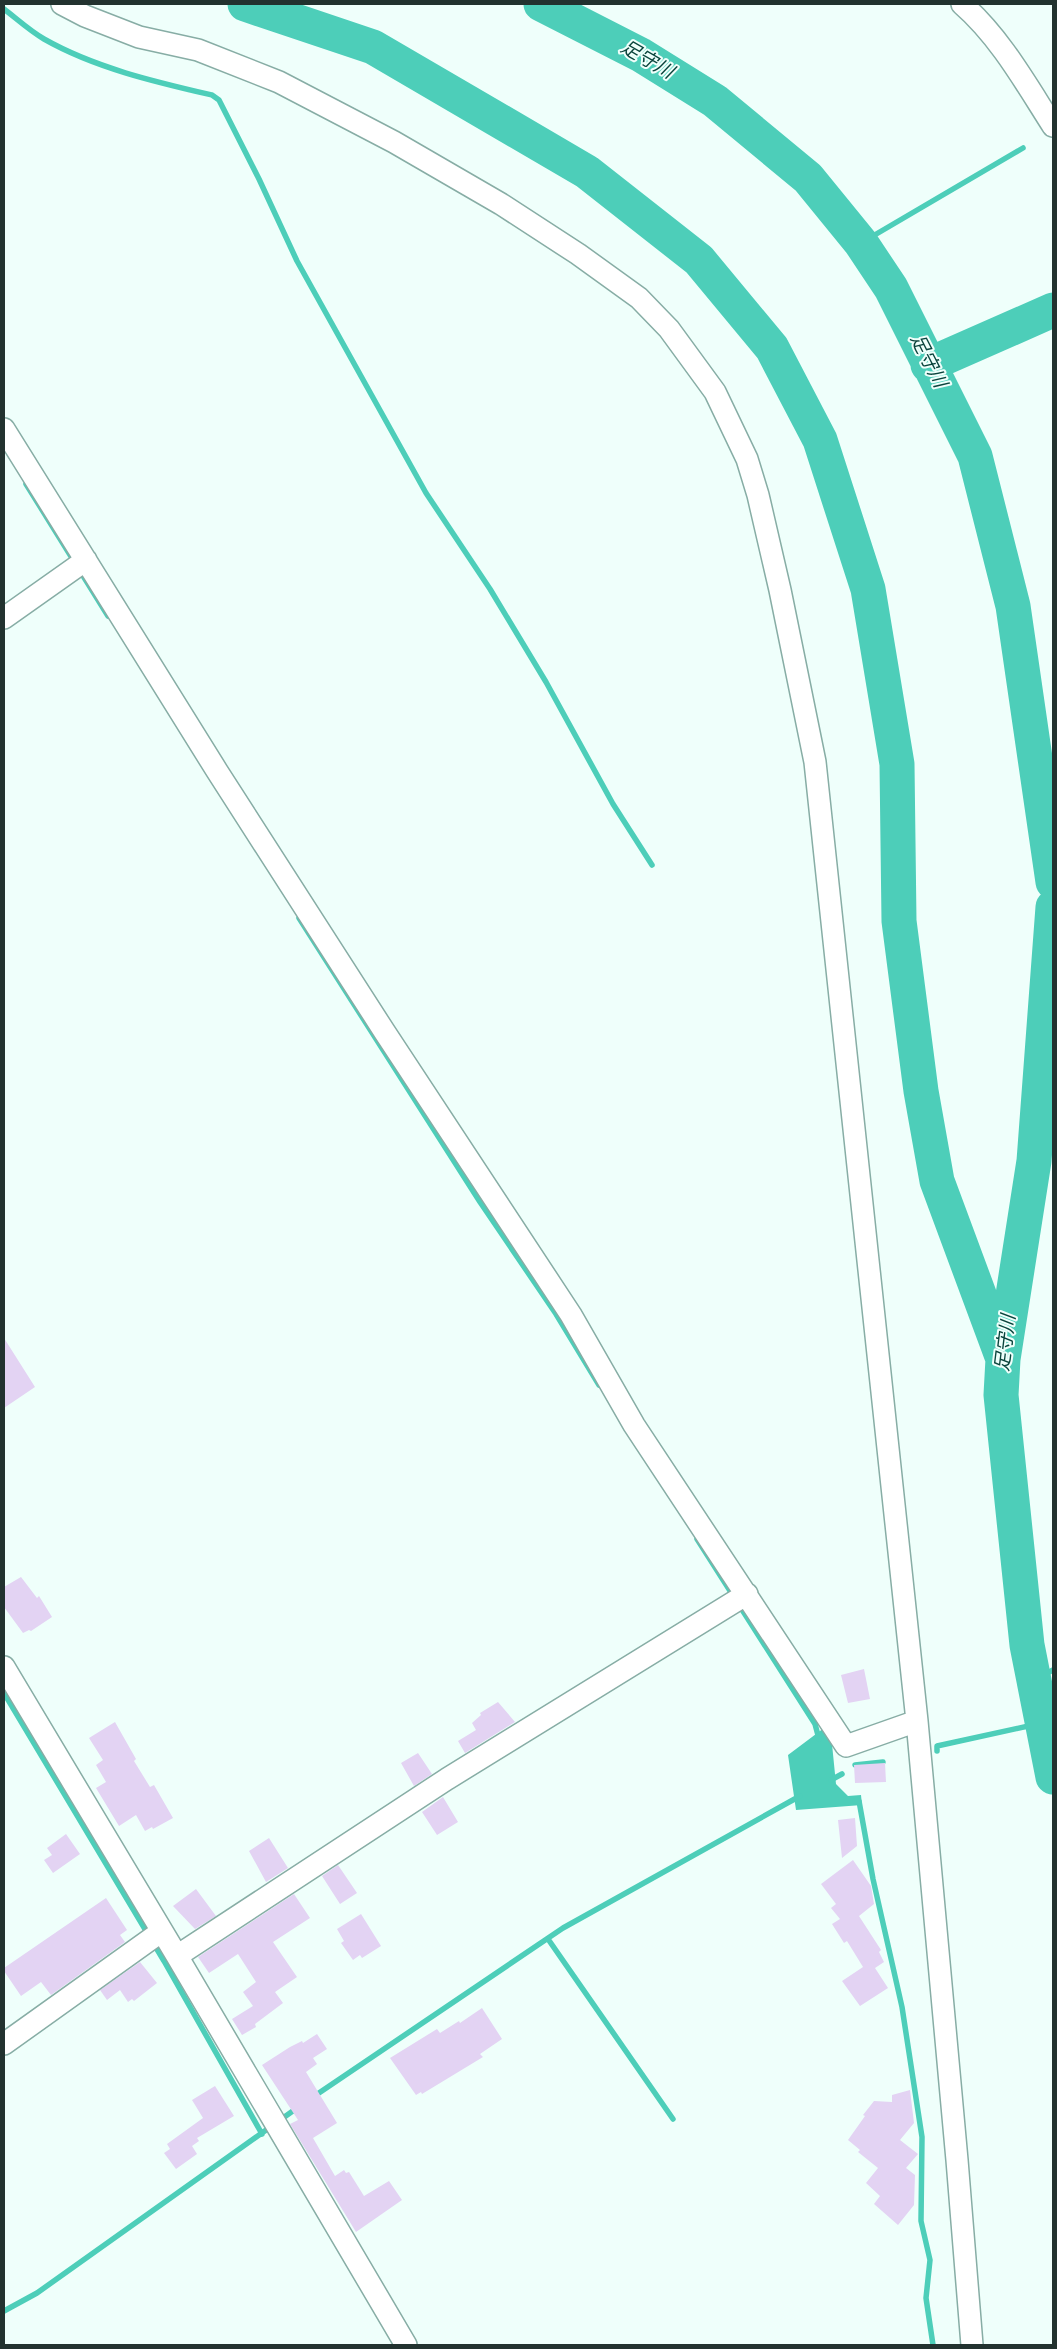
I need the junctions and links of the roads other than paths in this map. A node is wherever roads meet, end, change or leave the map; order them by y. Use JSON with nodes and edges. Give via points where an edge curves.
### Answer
{"nodes":[{"id":1,"x":62,"y":4,"type":"edge"},
{"id":2,"x":962,"y":4,"type":"edge"},
{"id":3,"x":1053,"y":126,"type":"edge"},
{"id":4,"x":4,"y":429,"type":"edge"},
{"id":5,"x":79,"y":564,"type":"junction"},
{"id":6,"x":4,"y":618,"type":"edge"},
{"id":7,"x":740,"y":1599,"type":"junction"},
{"id":8,"x":4,"y":1667,"type":"edge"},
{"id":9,"x":917,"y":1721,"type":"junction"},
{"id":10,"x":154,"y":1936,"type":"junction"},
{"id":11,"x":177,"y":1956,"type":"junction"},
{"id":12,"x":4,"y":2044,"type":"edge"},
{"id":13,"x":406,"y":2345,"type":"edge"},
{"id":14,"x":972,"y":2345,"type":"edge"}],
"edges":[{"from":1,"to":9,"type":"street","via":[[140,37],[198,50],[279,82],[394,142],[501,204],[638,298],[669,329],[695,362],[731,422],[758,495],[815,762]]},
{"from":2,"to":3,"type":"street","via":[[1002,49]]},
{"from":4,"to":5,"type":"street"},
{"from":5,"to":6,"type":"street"},
{"from":5,"to":7,"type":"street","via":[[217,770],[571,1315]]},
{"from":7,"to":9,"type":"street","via":[[846,1746]]},
{"from":7,"to":11,"type":"street","via":[[447,1779]]},
{"from":8,"to":10,"type":"street"},
{"from":9,"to":14,"type":"street"},
{"from":10,"to":11,"type":"street"},
{"from":10,"to":12,"type":"street"},
{"from":11,"to":13,"type":"street"}]}
